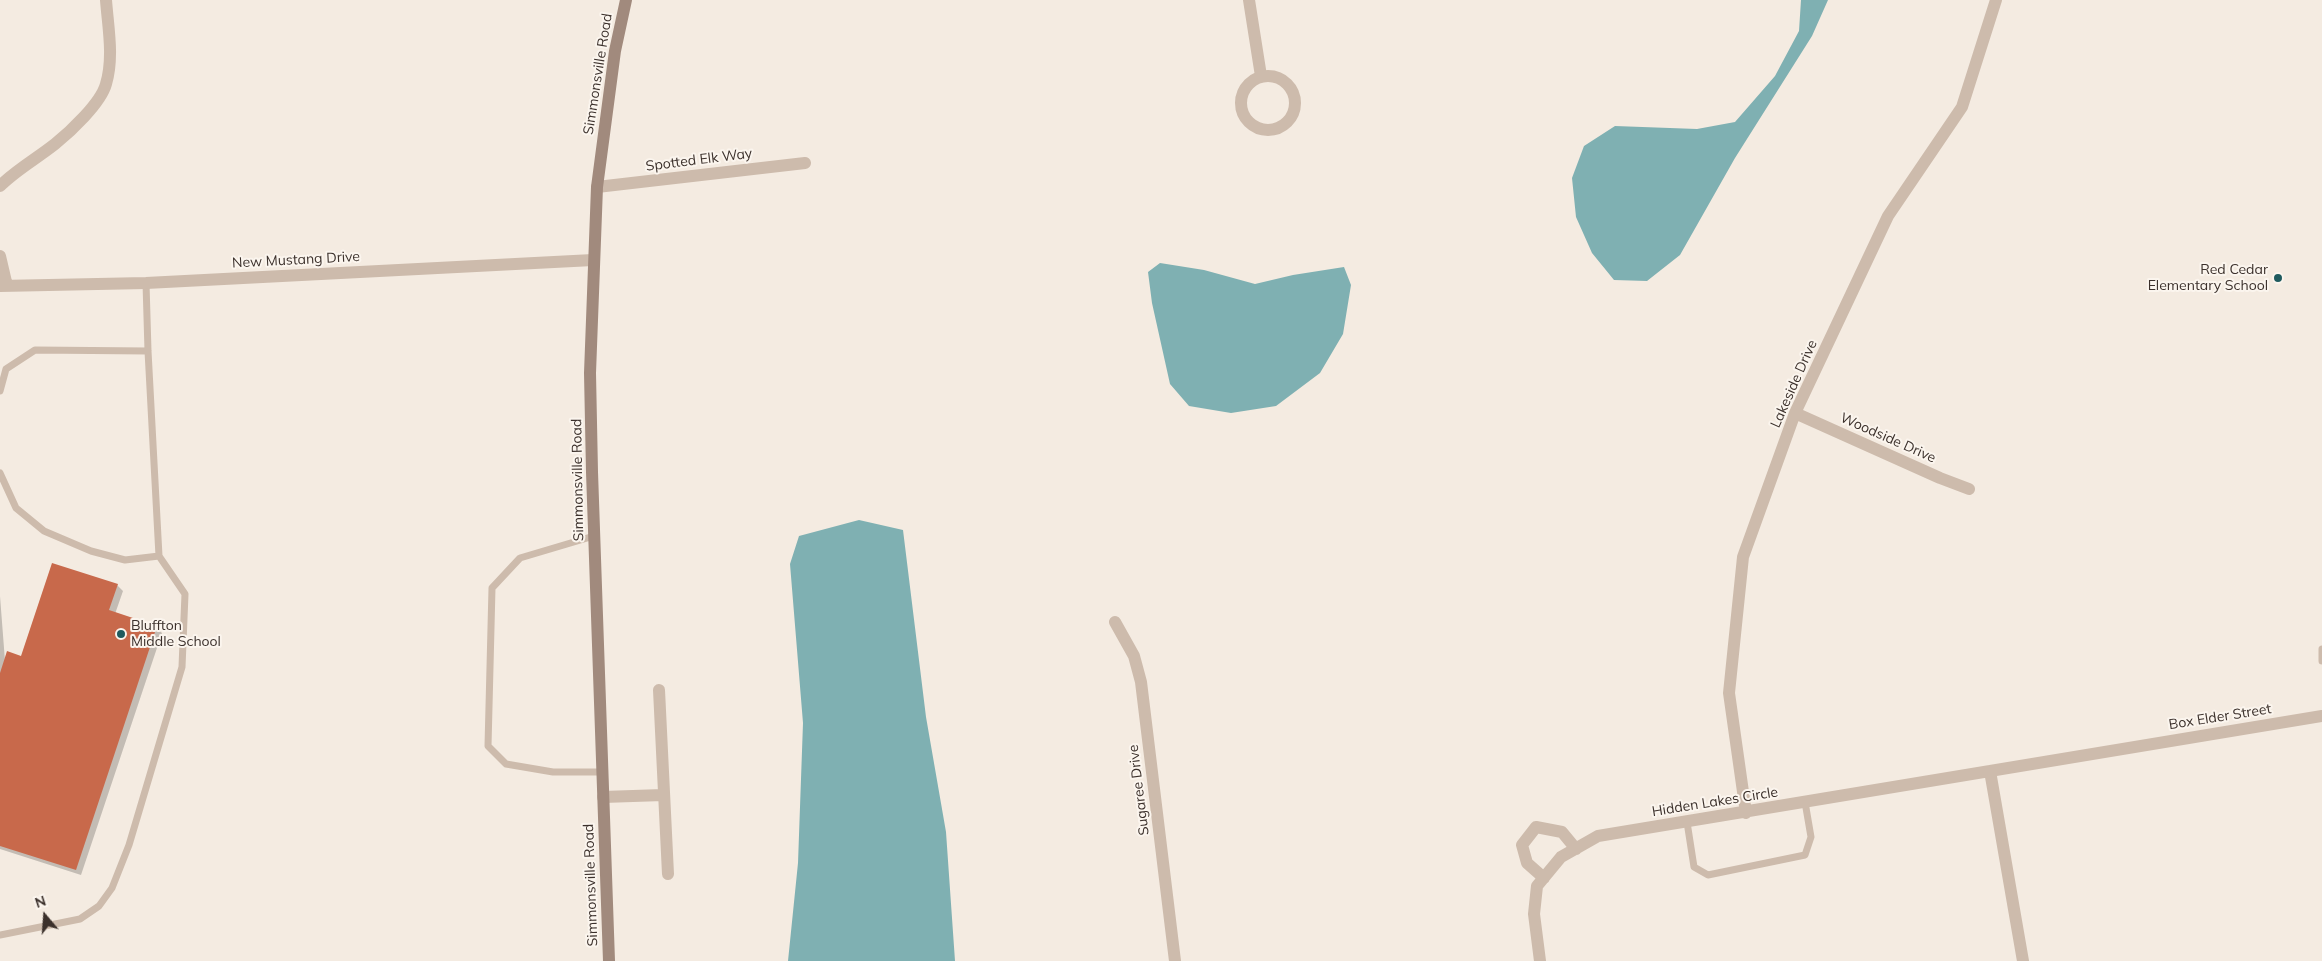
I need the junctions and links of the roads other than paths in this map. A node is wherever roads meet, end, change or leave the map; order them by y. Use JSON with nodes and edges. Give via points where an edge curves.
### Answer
{"nodes":[{"id":1,"x":106,"y":0,"type":"edge"},
{"id":2,"x":626,"y":0,"type":"edge"},
{"id":3,"x":1249,"y":0,"type":"edge"},
{"id":4,"x":1996,"y":0,"type":"edge"},
{"id":5,"x":1261,"y":76,"type":"junction"},
{"id":6,"x":805,"y":163,"type":"dead end"},
{"id":7,"x":0,"y":186,"type":"edge"},
{"id":8,"x":597,"y":187,"type":"junction"},
{"id":9,"x":0,"y":256,"type":"edge"},
{"id":10,"x":593,"y":260,"type":"junction"},
{"id":11,"x":146,"y":282,"type":"junction"},
{"id":12,"x":4,"y":286,"type":"edge"},
{"id":13,"x":148,"y":351,"type":"junction"},
{"id":14,"x":0,"y":391,"type":"edge"},
{"id":15,"x":1795,"y":413,"type":"junction"},
{"id":16,"x":0,"y":473,"type":"edge"},
{"id":17,"x":1969,"y":488,"type":"dead end"},
{"id":18,"x":594,"y":536,"type":"junction"},
{"id":19,"x":159,"y":556,"type":"junction"},
{"id":20,"x":1115,"y":622,"type":"dead end"},
{"id":21,"x":2322,"y":649,"type":"edge"},
{"id":22,"x":2322,"y":661,"type":"edge"},
{"id":23,"x":658,"y":690,"type":"dead end"},
{"id":24,"x":2322,"y":716,"type":"edge"},
{"id":25,"x":2123,"y":748,"type":"joint"},
{"id":26,"x":1990,"y":771,"type":"junction"},
{"id":27,"x":602,"y":772,"type":"junction"},
{"id":28,"x":663,"y":795,"type":"junction"},
{"id":29,"x":603,"y":797,"type":"junction"},
{"id":30,"x":1805,"y":802,"type":"junction"},
{"id":31,"x":1746,"y":813,"type":"junction"},
{"id":32,"x":1687,"y":822,"type":"junction"},
{"id":33,"x":1576,"y":849,"type":"junction"},
{"id":34,"x":668,"y":874,"type":"dead end"},
{"id":35,"x":1544,"y":878,"type":"junction"},
{"id":36,"x":0,"y":935,"type":"edge"},
{"id":37,"x":610,"y":961,"type":"edge"},
{"id":38,"x":1175,"y":961,"type":"edge"},
{"id":39,"x":1540,"y":961,"type":"edge"},
{"id":40,"x":2023,"y":961,"type":"edge"}],
"edges":[{"from":1,"to":7,"type":"street","via":[[110,51],[106,85],[85,116],[56,144]]},
{"from":2,"to":8,"type":"street","name":"Simmonsville Road","via":[[615,51]]},
{"from":3,"to":5,"type":"street"},
{"from":4,"to":15,"type":"street","name":"Lakeside Drive","via":[[1962,107],[1888,216]]},
{"from":5,"to":5,"type":"street","via":[[1283,79],[1295,97],[1292,118],[1274,131],[1253,127],[1240,110],[1244,89]]},
{"from":6,"to":8,"type":"street","name":"Spotted Elk Way"},
{"from":8,"to":10,"type":"street","name":"Simmonsville Road"},
{"from":9,"to":12,"type":"street"},
{"from":10,"to":11,"type":"street","name":"New Mustang Drive"},
{"from":10,"to":18,"type":"street","name":"Simmonsville Road","via":[[590,373]]},
{"from":11,"to":12,"type":"street","name":"New Mustang Drive"},
{"from":11,"to":13,"type":"lane"},
{"from":13,"to":14,"type":"lane","via":[[35,350],[6,370]]},
{"from":13,"to":19,"type":"lane"},
{"from":15,"to":17,"type":"street","name":"Woodside Drive"},
{"from":15,"to":31,"type":"street","name":"Lakeside Drive","via":[[1743,557],[1729,693]]},
{"from":16,"to":19,"type":"lane","via":[[16,508],[44,531],[91,551],[125,560]]},
{"from":18,"to":27,"type":"street","name":"Simmonsville Road"},
{"from":18,"to":27,"type":"lane","via":[[520,558],[492,588],[488,746],[506,764],[553,772]]},
{"from":19,"to":36,"type":"lane","via":[[185,594],[182,667],[129,845],[112,888],[99,906],[80,919]]},
{"from":20,"to":38,"type":"street","name":"Sugaree Drive","via":[[1134,656],[1141,682]]},
{"from":21,"to":22,"type":"lane"},
{"from":23,"to":28,"type":"street"},
{"from":24,"to":25,"type":"street","name":"Box Elder Street"},
{"from":25,"to":26,"type":"street","name":"Hidden Lakes Circle"},
{"from":26,"to":30,"type":"street","name":"Hidden Lakes Circle"},
{"from":26,"to":40,"type":"street"},
{"from":27,"to":29,"type":"street","name":"Simmonsville Road"},
{"from":28,"to":29,"type":"street"},
{"from":28,"to":34,"type":"street"},
{"from":29,"to":37,"type":"street","name":"Simmonsville Road"},
{"from":30,"to":31,"type":"street","name":"Hidden Lakes Circle"},
{"from":30,"to":32,"type":"lane","via":[[1810,837],[1805,855],[1708,875],[1694,867]]},
{"from":31,"to":32,"type":"street","name":"Hidden Lakes Circle"},
{"from":32,"to":33,"type":"street","name":"Hidden Lakes Circle","via":[[1598,836]]},
{"from":33,"to":35,"type":"street","name":"Hidden Lakes Circle","via":[[1561,858]]},
{"from":33,"to":35,"type":"street","via":[[1562,832],[1536,827],[1522,845],[1527,863]]},
{"from":35,"to":39,"type":"street","name":"Hidden Lakes Circle","via":[[1537,886],[1534,914]]}]}
